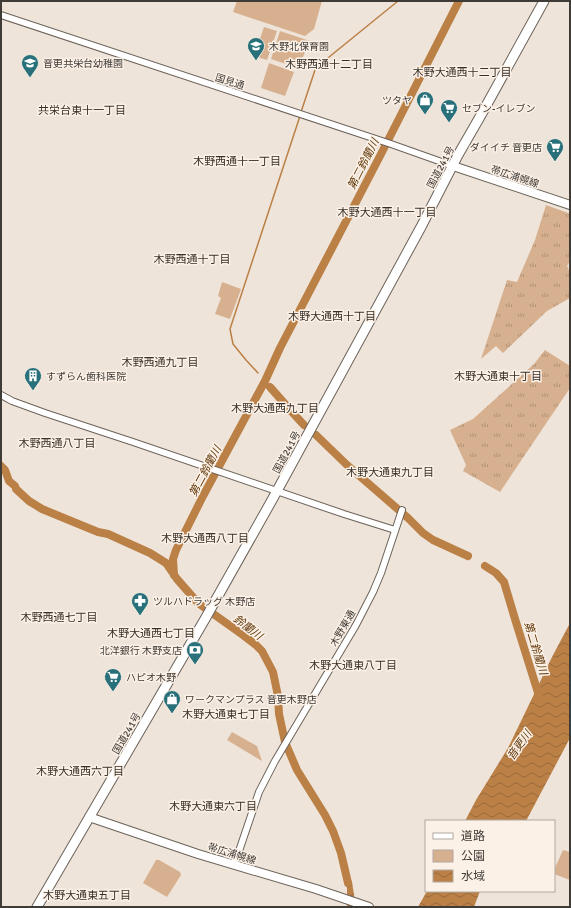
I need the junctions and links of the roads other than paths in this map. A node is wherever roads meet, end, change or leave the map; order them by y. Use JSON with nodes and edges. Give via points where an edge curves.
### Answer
{"nodes":[{"id":1,"x":544,"y":1,"type":"edge"},
{"id":2,"x":1,"y":15,"type":"edge"},
{"id":3,"x":453,"y":166,"type":"junction"},
{"id":4,"x":570,"y":205,"type":"edge"},
{"id":5,"x":1,"y":396,"type":"edge"},
{"id":6,"x":277,"y":491,"type":"junction"},
{"id":7,"x":401,"y":513,"type":"dead end"},
{"id":8,"x":395,"y":530,"type":"junction"},
{"id":9,"x":89,"y":817,"type":"junction"},
{"id":10,"x":233,"y":864,"type":"junction"},
{"id":11,"x":36,"y":907,"type":"edge"},
{"id":12,"x":369,"y":907,"type":"edge"}],
"edges":[{"from":1,"to":3,"type":"highway","name":"国道241号"},
{"from":2,"to":3,"type":"street","name":"国見通"},
{"from":3,"to":4,"type":"main road","name":"帯広浦幌線"},
{"from":3,"to":6,"type":"highway","name":"国道241号"},
{"from":5,"to":6,"type":"street"},
{"from":6,"to":8,"type":"street"},
{"from":6,"to":9,"type":"highway","name":"国道241号"},
{"from":7,"to":8,"type":"street","name":"木野東通"},
{"from":8,"to":10,"type":"street","name":"木野東通","via":[[381,573],[364,610],[294,727],[259,792]]},
{"from":9,"to":10,"type":"main road","name":"帯広浦幌線"},
{"from":9,"to":11,"type":"highway","name":"国道241号"},
{"from":10,"to":12,"type":"main road","name":"帯広浦幌線"}]}
